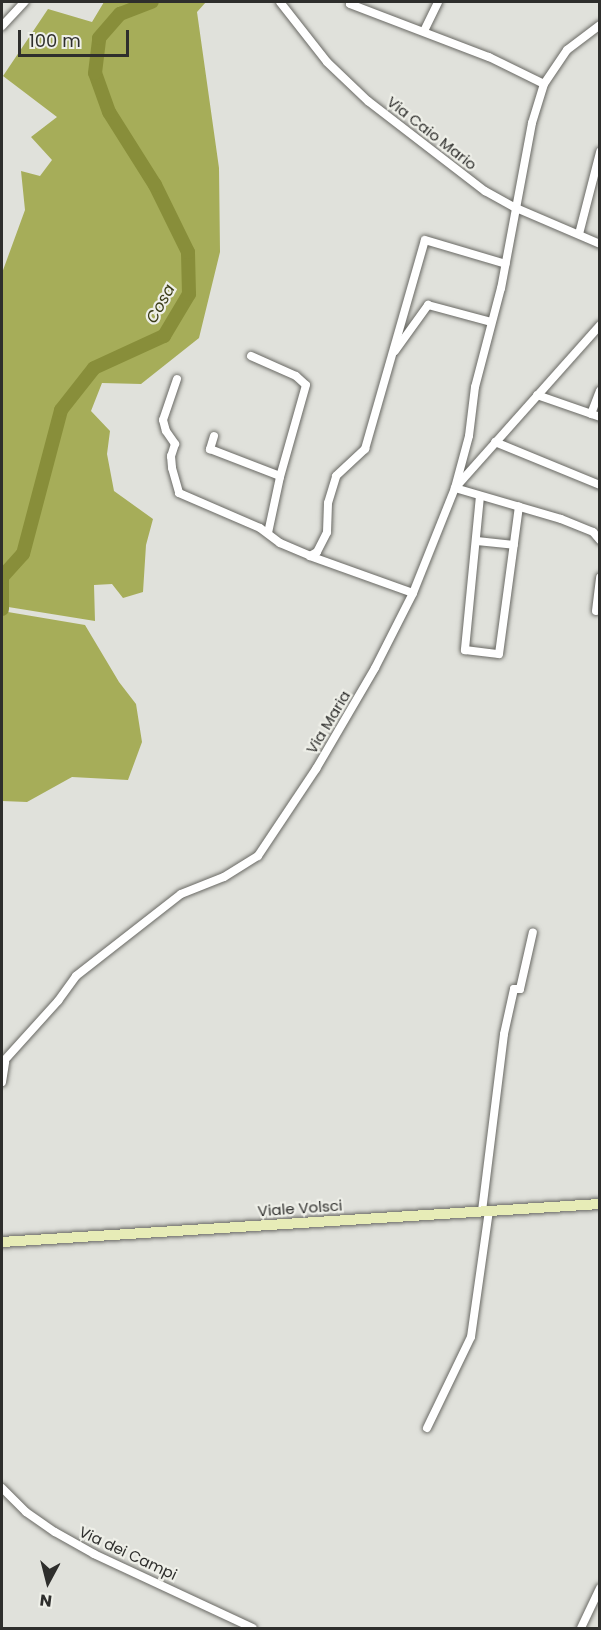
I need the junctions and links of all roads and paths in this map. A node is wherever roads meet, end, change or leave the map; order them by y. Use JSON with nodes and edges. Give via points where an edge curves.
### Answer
{"nodes":[{"id":1,"x":24,"y":2,"type":"edge"},
{"id":2,"x":280,"y":2,"type":"edge"},
{"id":3,"x":351,"y":2,"type":"edge"},
{"id":4,"x":438,"y":2,"type":"edge"},
{"id":5,"x":2,"y":26,"type":"edge"},
{"id":6,"x":599,"y":29,"type":"edge"},
{"id":7,"x":424,"y":31,"type":"junction"},
{"id":8,"x":544,"y":84,"type":"junction"},
{"id":9,"x":600,"y":152,"type":"edge"},
{"id":10,"x":516,"y":208,"type":"junction"},
{"id":11,"x":579,"y":234,"type":"junction"},
{"id":12,"x":600,"y":244,"type":"edge"},
{"id":13,"x":506,"y":264,"type":"junction"},
{"id":14,"x":491,"y":322,"type":"junction"},
{"id":15,"x":600,"y":325,"type":"edge"},
{"id":16,"x":251,"y":356,"type":"dead end"},
{"id":17,"x":391,"y":357,"type":"junction"},
{"id":18,"x":177,"y":379,"type":"dead end"},
{"id":19,"x":600,"y":391,"type":"edge"},
{"id":20,"x":537,"y":395,"type":"junction"},
{"id":21,"x":595,"y":415,"type":"edge"},
{"id":22,"x":214,"y":436,"type":"dead end"},
{"id":23,"x":495,"y":442,"type":"junction"},
{"id":24,"x":280,"y":476,"type":"junction"},
{"id":25,"x":600,"y":485,"type":"edge"},
{"id":26,"x":455,"y":488,"type":"junction"},
{"id":27,"x":480,"y":496,"type":"junction"},
{"id":28,"x":519,"y":506,"type":"junction"},
{"id":29,"x":268,"y":533,"type":"junction"},
{"id":30,"x":600,"y":540,"type":"edge"},
{"id":31,"x":477,"y":541,"type":"junction"},
{"id":32,"x":514,"y":545,"type":"junction"},
{"id":33,"x":310,"y":556,"type":"junction"},
{"id":34,"x":600,"y":577,"type":"edge"},
{"id":35,"x":413,"y":593,"type":"junction"},
{"id":36,"x":596,"y":611,"type":"dead end"},
{"id":37,"x":533,"y":932,"type":"dead end"},
{"id":38,"x":3,"y":1062,"type":"edge"},
{"id":39,"x":2,"y":1082,"type":"edge"},
{"id":40,"x":600,"y":1204,"type":"edge"},
{"id":41,"x":486,"y":1211,"type":"junction"},
{"id":42,"x":2,"y":1242,"type":"edge"},
{"id":43,"x":427,"y":1428,"type":"dead end"},
{"id":44,"x":2,"y":1488,"type":"edge"},
{"id":45,"x":600,"y":1588,"type":"edge"},
{"id":46,"x":253,"y":1629,"type":"edge"},
{"id":47,"x":581,"y":1629,"type":"edge"}],
"edges":[{"from":1,"to":5,"type":"street"},
{"from":2,"to":10,"type":"street","name":"Via Caio Mario","via":[[327,62],[368,101],[485,191]]},
{"from":3,"to":7,"type":"street"},
{"from":4,"to":7,"type":"street"},
{"from":6,"to":8,"type":"street","via":[[567,50]]},
{"from":7,"to":8,"type":"street"},
{"from":8,"to":10,"type":"street","via":[[532,123]]},
{"from":9,"to":11,"type":"street"},
{"from":10,"to":11,"type":"street","name":"Via Caio Mario"},
{"from":10,"to":13,"type":"street"},
{"from":11,"to":12,"type":"street","name":"Via Caio Mario"},
{"from":13,"to":14,"type":"street"},
{"from":13,"to":17,"type":"street","via":[[425,240]]},
{"from":14,"to":17,"type":"street","via":[[428,304]]},
{"from":14,"to":26,"type":"street"},
{"from":15,"to":20,"type":"street","name":"Via Maria"},
{"from":16,"to":24,"type":"street","via":[[296,376],[306,385]]},
{"from":17,"to":33,"type":"street","via":[[365,450],[336,476],[328,503],[327,532],[317,552]]},
{"from":18,"to":29,"type":"street","via":[[163,420],[176,444],[171,456],[173,480],[179,493]]},
{"from":19,"to":21,"type":"street"},
{"from":20,"to":21,"type":"street"},
{"from":20,"to":23,"type":"street","name":"Via Maria"},
{"from":22,"to":24,"type":"street","via":[[210,449]]},
{"from":23,"to":25,"type":"street"},
{"from":23,"to":26,"type":"street","name":"Via Maria"},
{"from":24,"to":29,"type":"street"},
{"from":26,"to":27,"type":"street"},
{"from":26,"to":35,"type":"street","name":"Via Maria"},
{"from":27,"to":28,"type":"street"},
{"from":27,"to":31,"type":"street"},
{"from":28,"to":30,"type":"street","via":[[585,528]]},
{"from":28,"to":32,"type":"street"},
{"from":29,"to":33,"type":"street"},
{"from":31,"to":32,"type":"street"},
{"from":31,"to":32,"type":"street","via":[[465,650],[499,654]]},
{"from":33,"to":35,"type":"street"},
{"from":34,"to":36,"type":"street"},
{"from":35,"to":38,"type":"street","name":"Via Maria","via":[[358,699],[258,856],[224,877],[181,894],[76,976]]},
{"from":37,"to":41,"type":"street","via":[[520,989],[514,989],[504,1034]]},
{"from":38,"to":39,"type":"street"},
{"from":40,"to":41,"type":"main road","name":"Viale Volsci"},
{"from":41,"to":42,"type":"main road","name":"Viale Volsci"},
{"from":41,"to":43,"type":"street","via":[[471,1337]]},
{"from":44,"to":46,"type":"street","name":"Via dei Campi","via":[[26,1512],[94,1554]]},
{"from":45,"to":47,"type":"street"}]}
